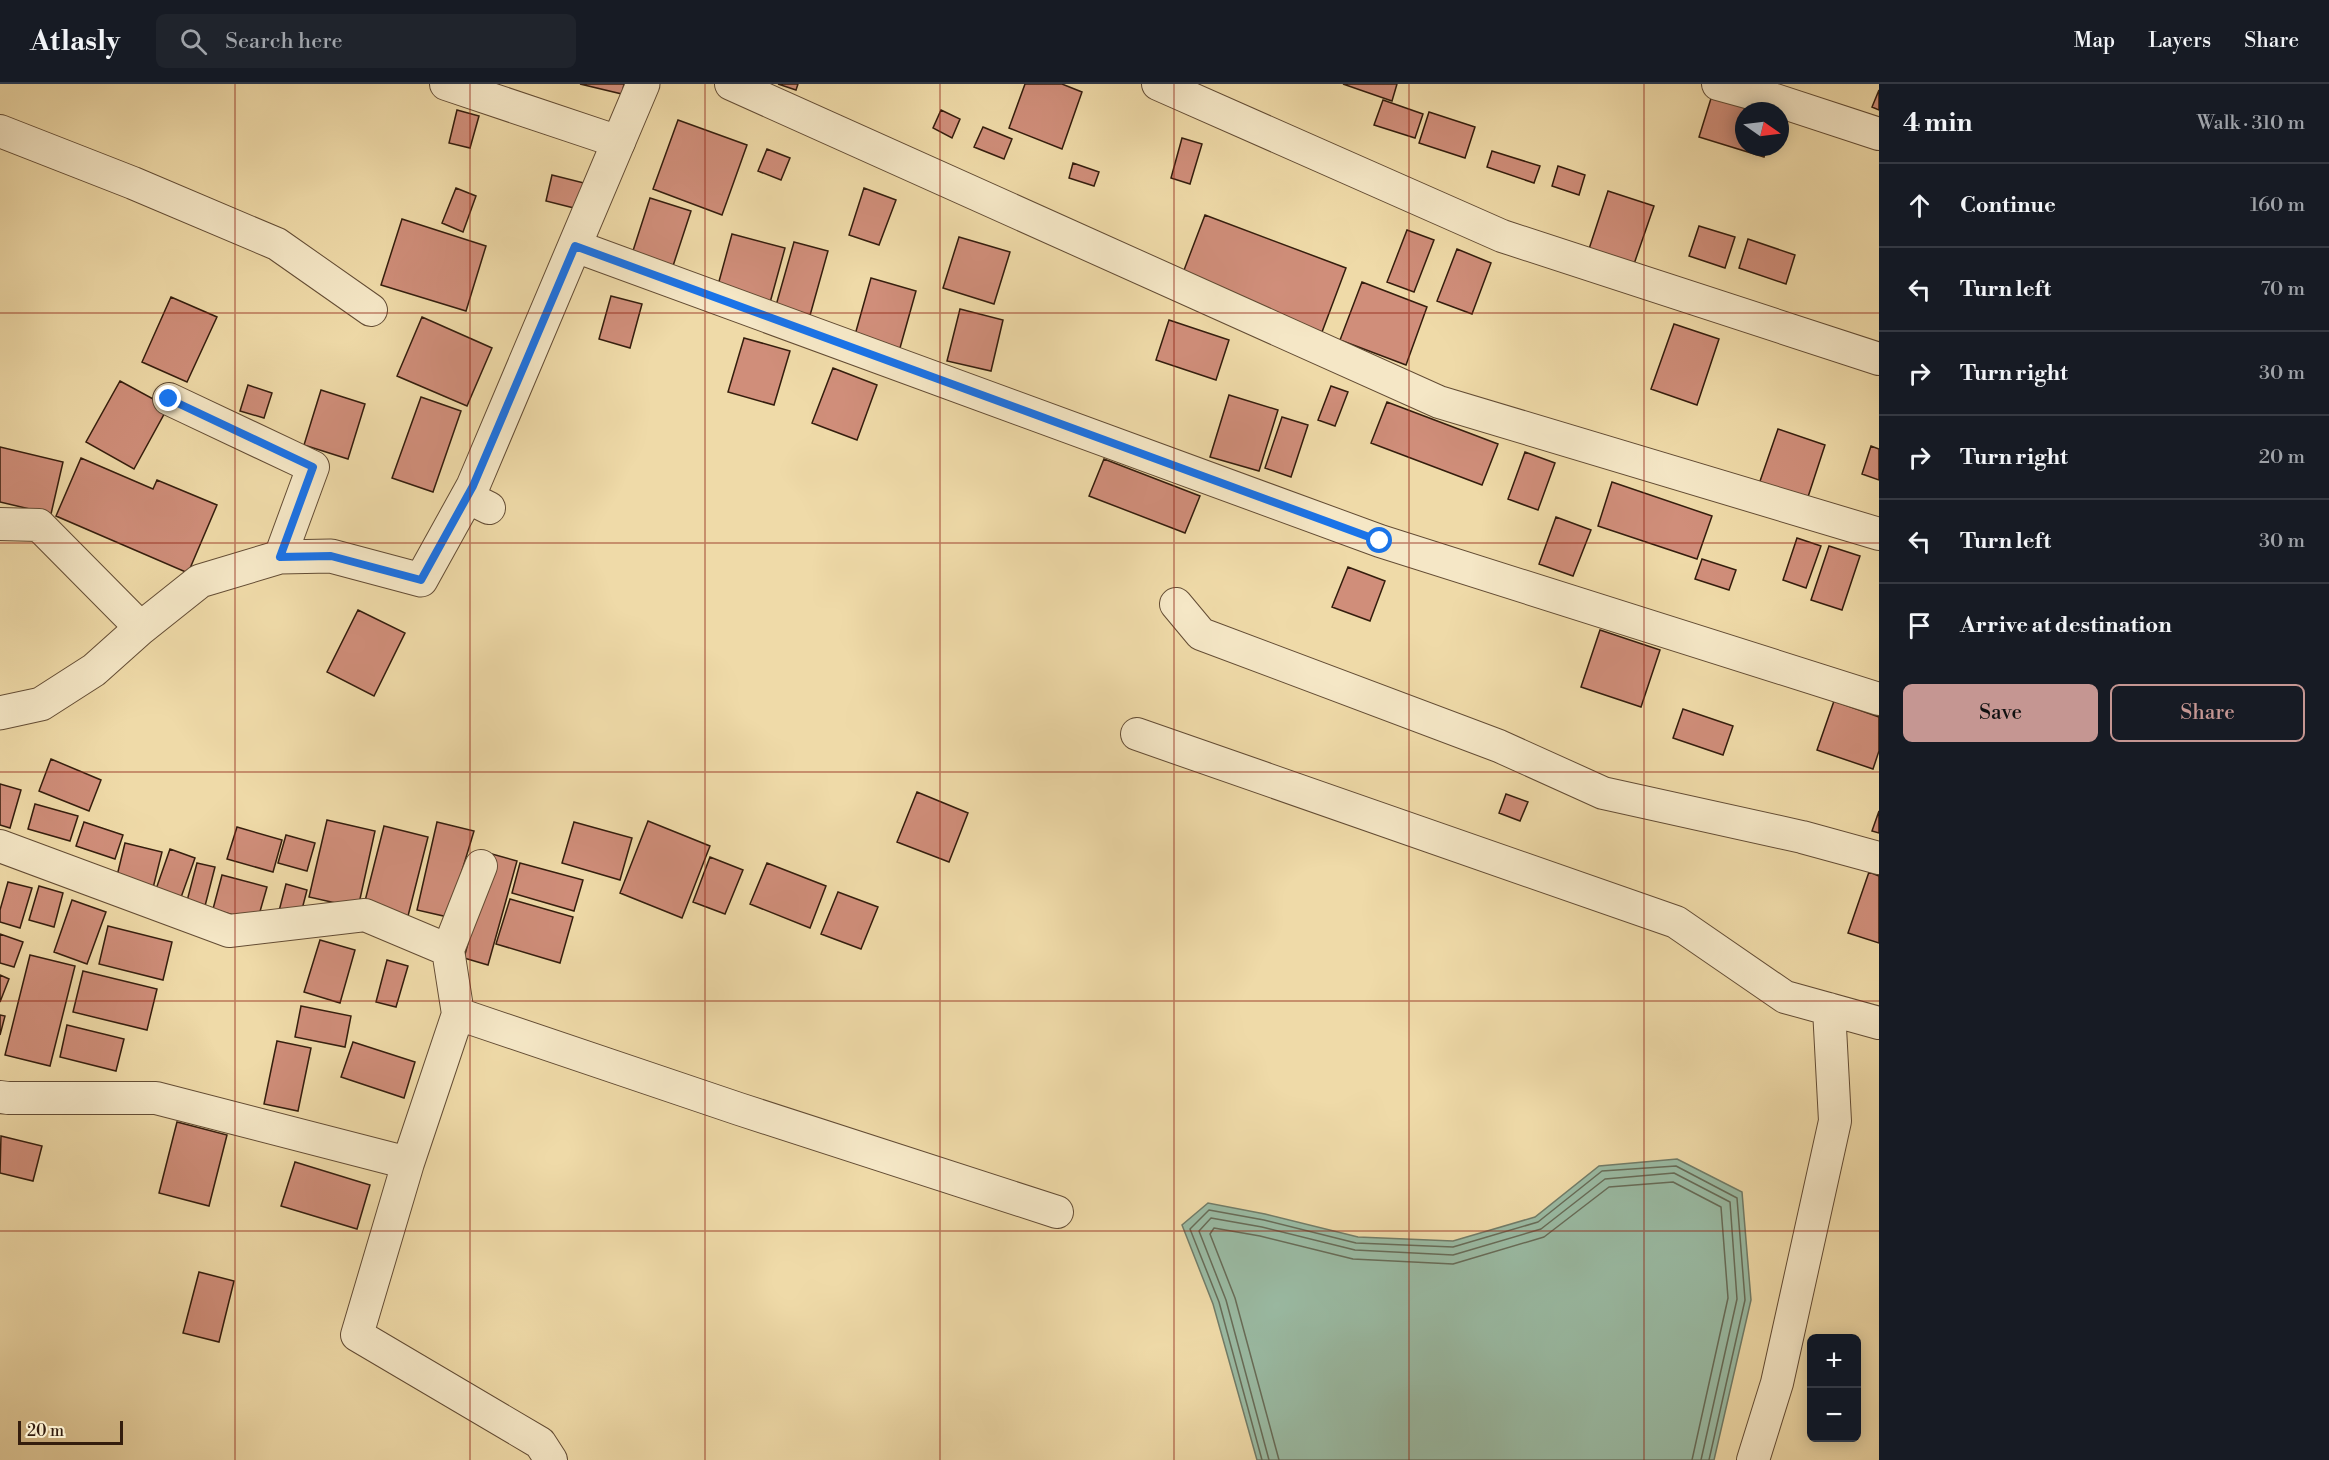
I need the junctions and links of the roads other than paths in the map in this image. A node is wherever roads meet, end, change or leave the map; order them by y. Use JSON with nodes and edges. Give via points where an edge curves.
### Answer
{"nodes":[{"id":1,"x":446,"y":84,"type":"edge"},
{"id":2,"x":643,"y":84,"type":"edge"},
{"id":3,"x":731,"y":84,"type":"edge"},
{"id":4,"x":1158,"y":84,"type":"edge"},
{"id":5,"x":1718,"y":84,"type":"edge"},
{"id":6,"x":1772,"y":91,"type":"edge"},
{"id":7,"x":0,"y":131,"type":"edge"},
{"id":8,"x":1879,"y":134,"type":"edge"},
{"id":9,"x":619,"y":142,"type":"junction"},
{"id":10,"x":575,"y":246,"type":"junction"},
{"id":11,"x":371,"y":310,"type":"dead end"},
{"id":12,"x":1879,"y":359,"type":"edge"},
{"id":13,"x":169,"y":399,"type":"dead end"},
{"id":14,"x":0,"y":524,"type":"edge"},
{"id":15,"x":1879,"y":534,"type":"edge"},
{"id":16,"x":280,"y":557,"type":"junction"},
{"id":17,"x":1176,"y":604,"type":"dead end"},
{"id":18,"x":141,"y":628,"type":"junction"},
{"id":19,"x":1879,"y":699,"type":"edge"},
{"id":20,"x":0,"y":713,"type":"edge"},
{"id":21,"x":1137,"y":734,"type":"dead end"},
{"id":22,"x":0,"y":846,"type":"edge"},
{"id":23,"x":1879,"y":858,"type":"edge"},
{"id":24,"x":481,"y":866,"type":"dead end"},
{"id":25,"x":448,"y":950,"type":"junction"},
{"id":26,"x":1829,"y":1009,"type":"junction"},
{"id":27,"x":458,"y":1014,"type":"junction"},
{"id":28,"x":1879,"y":1023,"type":"edge"},
{"id":29,"x":0,"y":1096,"type":"edge"},
{"id":30,"x":408,"y":1163,"type":"junction"},
{"id":31,"x":1057,"y":1212,"type":"dead end"},
{"id":32,"x":551,"y":1460,"type":"edge"},
{"id":33,"x":1753,"y":1460,"type":"edge"}],
"edges":[{"from":1,"to":9,"type":"street"},
{"from":2,"to":9,"type":"street"},
{"from":3,"to":15,"type":"street","via":[[1439,402]]},
{"from":4,"to":12,"type":"street","via":[[1502,236]]},
{"from":5,"to":6,"type":"street"},
{"from":6,"to":8,"type":"street"},
{"from":7,"to":11,"type":"street","via":[[277,244]]},
{"from":9,"to":10,"type":"street"},
{"from":10,"to":16,"type":"street","via":[[478,503],[421,580],[331,556]]},
{"from":10,"to":19,"type":"street","via":[[1380,541]]},
{"from":13,"to":16,"type":"street","via":[[313,467]]},
{"from":14,"to":18,"type":"street","via":[[39,525]]},
{"from":16,"to":18,"type":"street","via":[[200,581]]},
{"from":17,"to":23,"type":"street","via":[[1201,634],[1499,746],[1603,793]]},
{"from":18,"to":20,"type":"street","via":[[94,670],[41,704]]},
{"from":21,"to":26,"type":"street","via":[[1676,922],[1785,997]]},
{"from":22,"to":25,"type":"street","via":[[229,931],[365,915]]},
{"from":24,"to":25,"type":"street"},
{"from":25,"to":27,"type":"street"},
{"from":26,"to":28,"type":"street"},
{"from":26,"to":33,"type":"street","via":[[1835,1121],[1777,1383]]},
{"from":27,"to":30,"type":"street"},
{"from":27,"to":31,"type":"street"},
{"from":29,"to":30,"type":"street","via":[[156,1098]]},
{"from":30,"to":32,"type":"street","via":[[357,1335],[540,1443]]}]}
